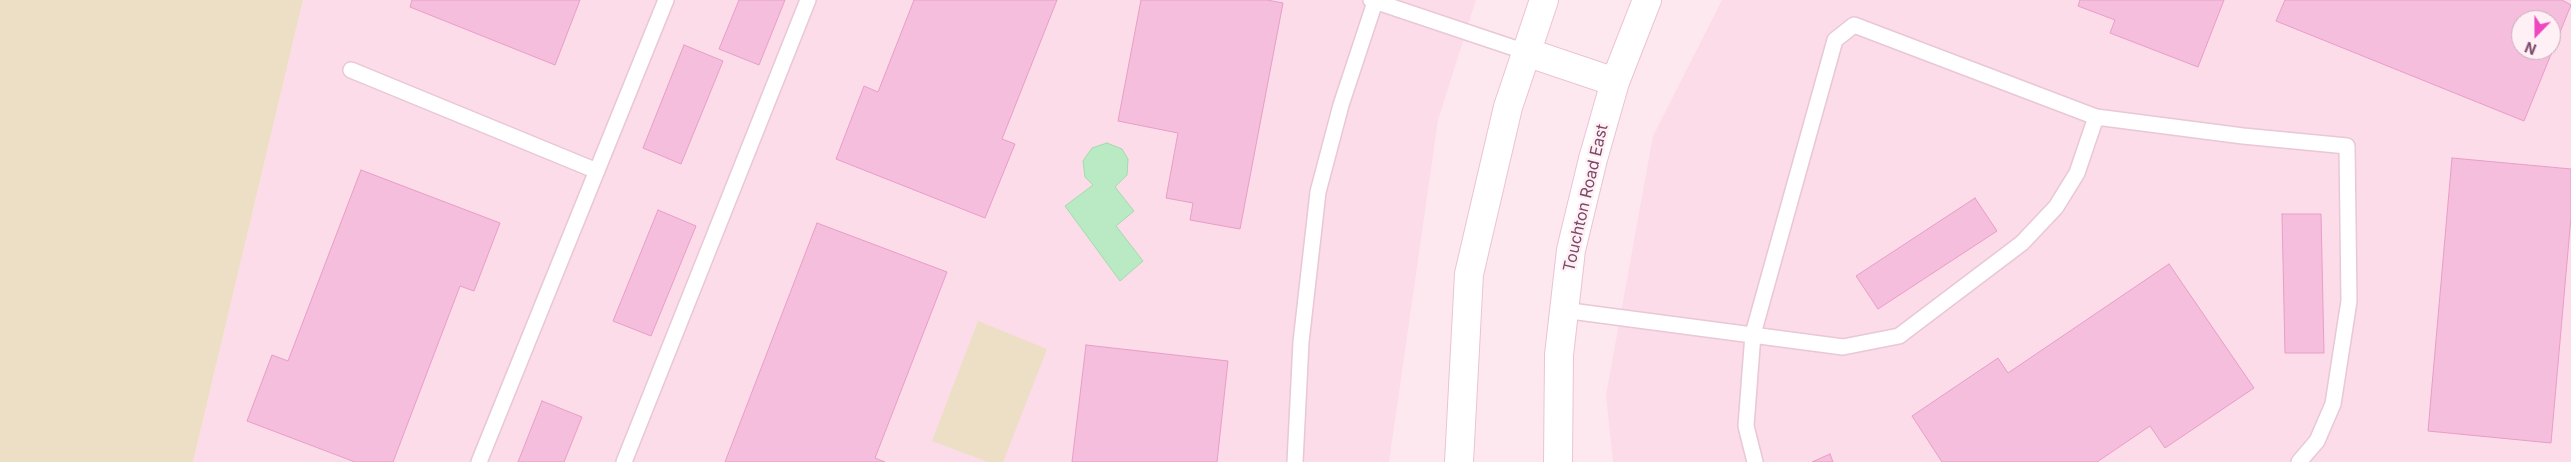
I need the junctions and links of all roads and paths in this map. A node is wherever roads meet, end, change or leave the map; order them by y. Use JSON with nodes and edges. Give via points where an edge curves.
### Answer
{"nodes":[{"id":1,"x":666,"y":0,"type":"edge"},
{"id":2,"x":808,"y":0,"type":"edge"},
{"id":3,"x":1544,"y":0,"type":"edge"},
{"id":4,"x":1647,"y":0,"type":"edge"},
{"id":5,"x":1373,"y":1,"type":"edge"},
{"id":6,"x":1526,"y":52,"type":"junction"},
{"id":7,"x":351,"y":70,"type":"dead end"},
{"id":8,"x":1615,"y":82,"type":"junction"},
{"id":9,"x":2096,"y":117,"type":"junction"},
{"id":10,"x":597,"y":171,"type":"junction"},
{"id":11,"x":1564,"y":310,"type":"junction"},
{"id":12,"x":1752,"y":334,"type":"junction"},
{"id":13,"x":479,"y":462,"type":"edge"},
{"id":14,"x":624,"y":462,"type":"edge"},
{"id":15,"x":1295,"y":462,"type":"edge"},
{"id":16,"x":1459,"y":462,"type":"edge"},
{"id":17,"x":1558,"y":462,"type":"edge"},
{"id":18,"x":1755,"y":462,"type":"edge"},
{"id":19,"x":2298,"y":462,"type":"edge"}],
"edges":[{"from":1,"to":10,"type":"lane"},
{"from":2,"to":14,"type":"lane"},
{"from":3,"to":6,"type":"street"},
{"from":4,"to":8,"type":"street","name":"Touchton Road East"},
{"from":5,"to":6,"type":"lane"},
{"from":5,"to":15,"type":"lane","via":[[1318,192],[1301,342]]},
{"from":6,"to":8,"type":"street"},
{"from":6,"to":16,"type":"street","via":[[1508,107],[1469,274]]},
{"from":7,"to":10,"type":"lane"},
{"from":8,"to":11,"type":"street","name":"Touchton Road East","via":[[1571,250]]},
{"from":9,"to":12,"type":"lane","via":[[2077,173],[2056,207],[2022,244],[1899,336],[1843,347]]},
{"from":9,"to":12,"type":"lane","via":[[1854,25],[1835,40]]},
{"from":9,"to":19,"type":"lane","via":[[2347,146],[2349,301],[2333,404],[2316,441]]},
{"from":10,"to":13,"type":"lane"},
{"from":11,"to":12,"type":"lane"},
{"from":11,"to":17,"type":"street","name":"Touchton Road East","via":[[1559,355]]},
{"from":12,"to":18,"type":"lane","via":[[1746,426]]}]}
